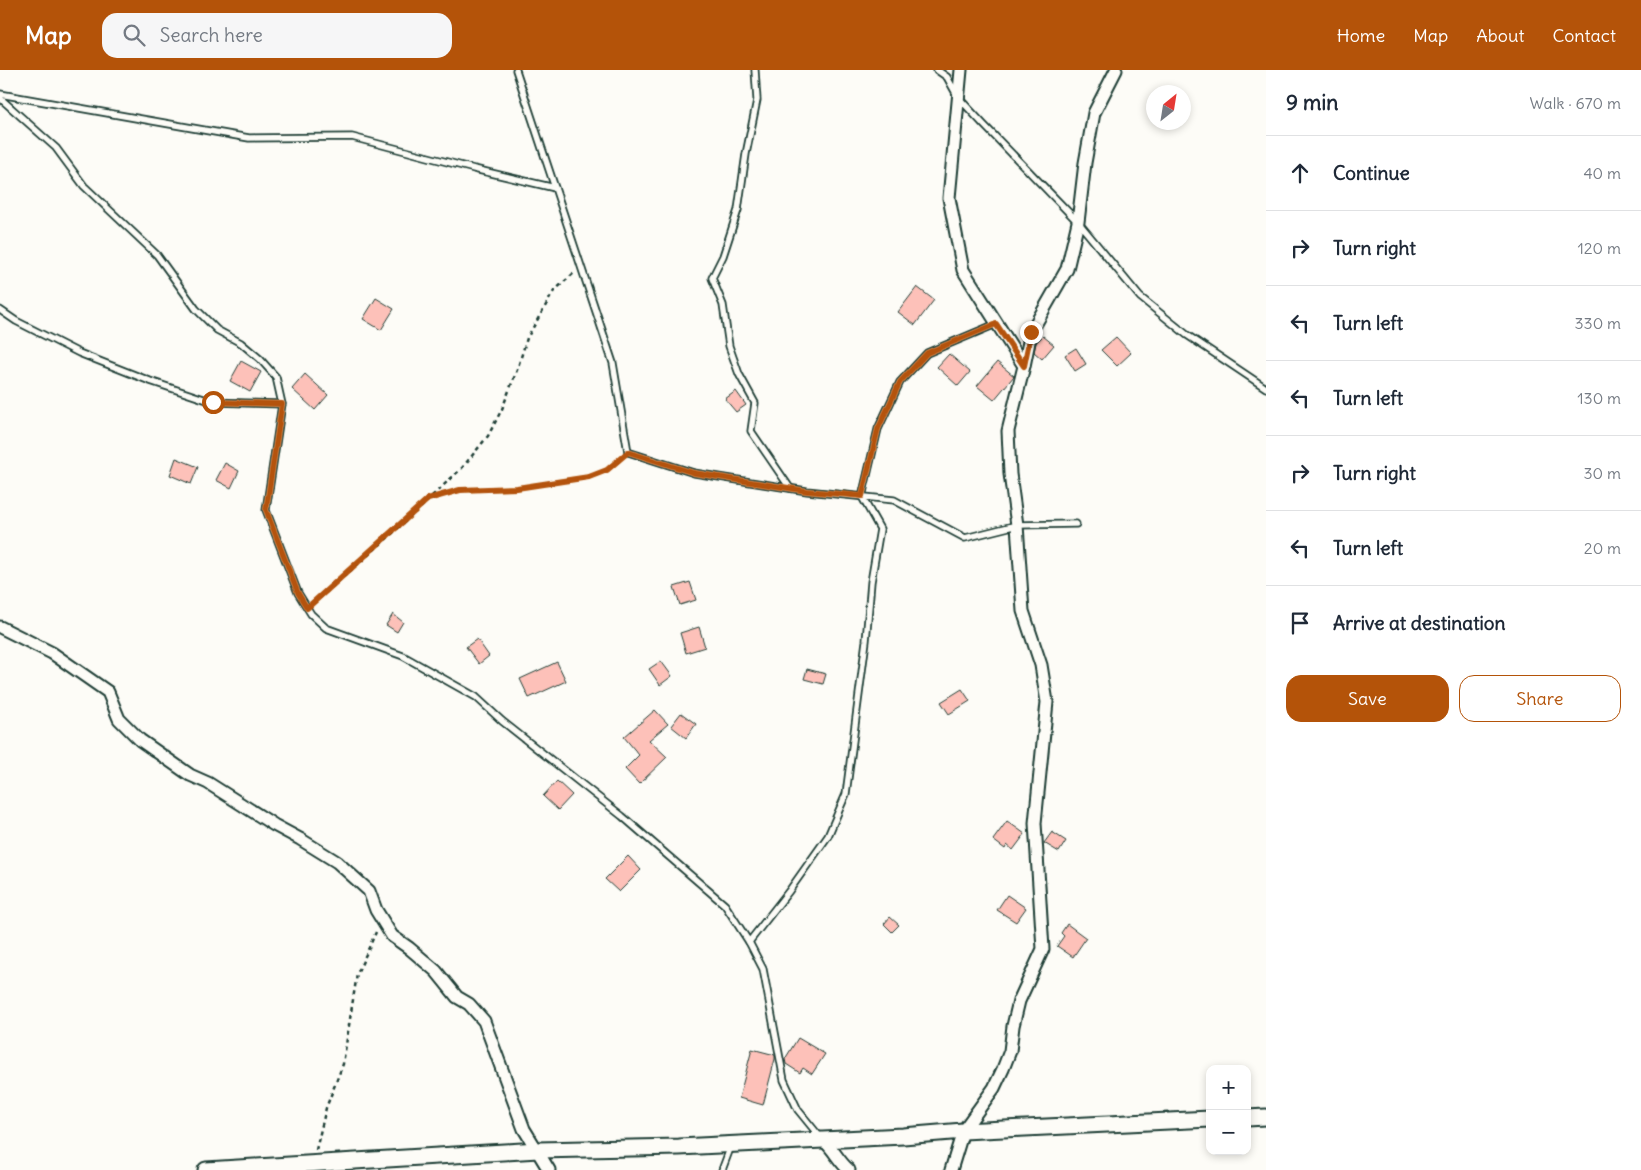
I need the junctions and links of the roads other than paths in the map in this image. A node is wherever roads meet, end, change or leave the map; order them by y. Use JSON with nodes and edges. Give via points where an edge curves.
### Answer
{"nodes":[{"id":1,"x":516,"y":70,"type":"edge"},
{"id":2,"x":755,"y":70,"type":"edge"},
{"id":3,"x":936,"y":70,"type":"edge"},
{"id":4,"x":960,"y":70,"type":"edge"},
{"id":5,"x":1116,"y":70,"type":"edge"},
{"id":6,"x":0,"y":94,"type":"edge"},
{"id":7,"x":958,"y":97,"type":"junction"},
{"id":8,"x":0,"y":98,"type":"edge"},
{"id":9,"x":555,"y":188,"type":"junction"},
{"id":10,"x":1078,"y":222,"type":"junction"},
{"id":11,"x":0,"y":310,"type":"edge"},
{"id":12,"x":996,"y":324,"type":"junction"},
{"id":13,"x":1024,"y":366,"type":"junction"},
{"id":14,"x":1266,"y":388,"type":"edge"},
{"id":15,"x":282,"y":404,"type":"junction"},
{"id":16,"x":790,"y":488,"type":"junction"},
{"id":17,"x":862,"y":496,"type":"junction"},
{"id":18,"x":1076,"y":524,"type":"dead end"},
{"id":19,"x":1017,"y":525,"type":"junction"},
{"id":20,"x":0,"y":627,"type":"edge"},
{"id":21,"x":749,"y":942,"type":"junction"},
{"id":22,"x":1266,"y":1117,"type":"edge"},
{"id":23,"x":1251,"y":1118,"type":"edge"},
{"id":24,"x":1206,"y":1119,"type":"edge"},
{"id":25,"x":963,"y":1131,"type":"junction"},
{"id":26,"x":823,"y":1140,"type":"junction"},
{"id":27,"x":732,"y":1144,"type":"junction"},
{"id":28,"x":538,"y":1150,"type":"junction"},
{"id":29,"x":206,"y":1170,"type":"edge"},
{"id":30,"x":549,"y":1170,"type":"edge"},
{"id":31,"x":722,"y":1170,"type":"edge"},
{"id":32,"x":849,"y":1170,"type":"edge"},
{"id":33,"x":950,"y":1170,"type":"edge"}],
"edges":[{"from":1,"to":9,"type":"lane"},
{"from":2,"to":16,"type":"lane","via":[[757,100],[738,210],[712,278],[723,305],[739,374],[755,403],[752,431]]},
{"from":3,"to":7,"type":"lane","via":[[947,77]]},
{"from":4,"to":7,"type":"street"},
{"from":5,"to":10,"type":"street","via":[[1094,113]]},
{"from":6,"to":9,"type":"lane","via":[[249,138],[352,137]]},
{"from":7,"to":10,"type":"lane"},
{"from":7,"to":12,"type":"street","via":[[949,198],[963,270]]},
{"from":8,"to":15,"type":"lane","via":[[56,148],[84,186],[157,256],[196,309],[217,330],[241,343],[260,359],[276,378]]},
{"from":9,"to":16,"type":"lane","via":[[613,363],[628,452],[694,473]]},
{"from":10,"to":13,"type":"street","via":[[1067,270],[1031,332]]},
{"from":10,"to":14,"type":"lane","via":[[1140,296],[1187,335]]},
{"from":11,"to":15,"type":"lane","via":[[79,353],[150,381],[213,402]]},
{"from":12,"to":13,"type":"street"},
{"from":12,"to":17,"type":"lane","via":[[927,353],[900,382],[878,429]]},
{"from":13,"to":19,"type":"street","via":[[1008,431]]},
{"from":15,"to":21,"type":"lane","via":[[266,510],[298,593],[311,614],[326,628],[403,656],[476,697],[725,905]]},
{"from":16,"to":17,"type":"lane"},
{"from":17,"to":19,"type":"lane","via":[[894,500],[965,538]]},
{"from":17,"to":21,"type":"lane","via":[[880,529],[846,794],[828,836]]},
{"from":18,"to":19,"type":"lane"},
{"from":19,"to":25,"type":"street","via":[[1023,611],[1041,665],[1048,702],[1035,823],[1043,949],[1019,1001],[1010,1051],[1003,1069],[994,1088]]},
{"from":20,"to":28,"type":"street","via":[[52,653],[108,692],[118,719],[140,740],[190,775],[208,782],[337,862],[369,891],[392,936],[436,971],[457,997],[469,1004],[484,1021],[524,1129]]},
{"from":21,"to":26,"type":"lane","via":[[763,969],[784,1080],[798,1110]]},
{"from":22,"to":23,"type":"street"},
{"from":24,"to":25,"type":"street"},
{"from":25,"to":26,"type":"street"},
{"from":25,"to":33,"type":"street"},
{"from":26,"to":27,"type":"street"},
{"from":26,"to":32,"type":"street"},
{"from":27,"to":28,"type":"street"},
{"from":27,"to":31,"type":"lane"},
{"from":28,"to":29,"type":"street"},
{"from":28,"to":30,"type":"street"}]}
